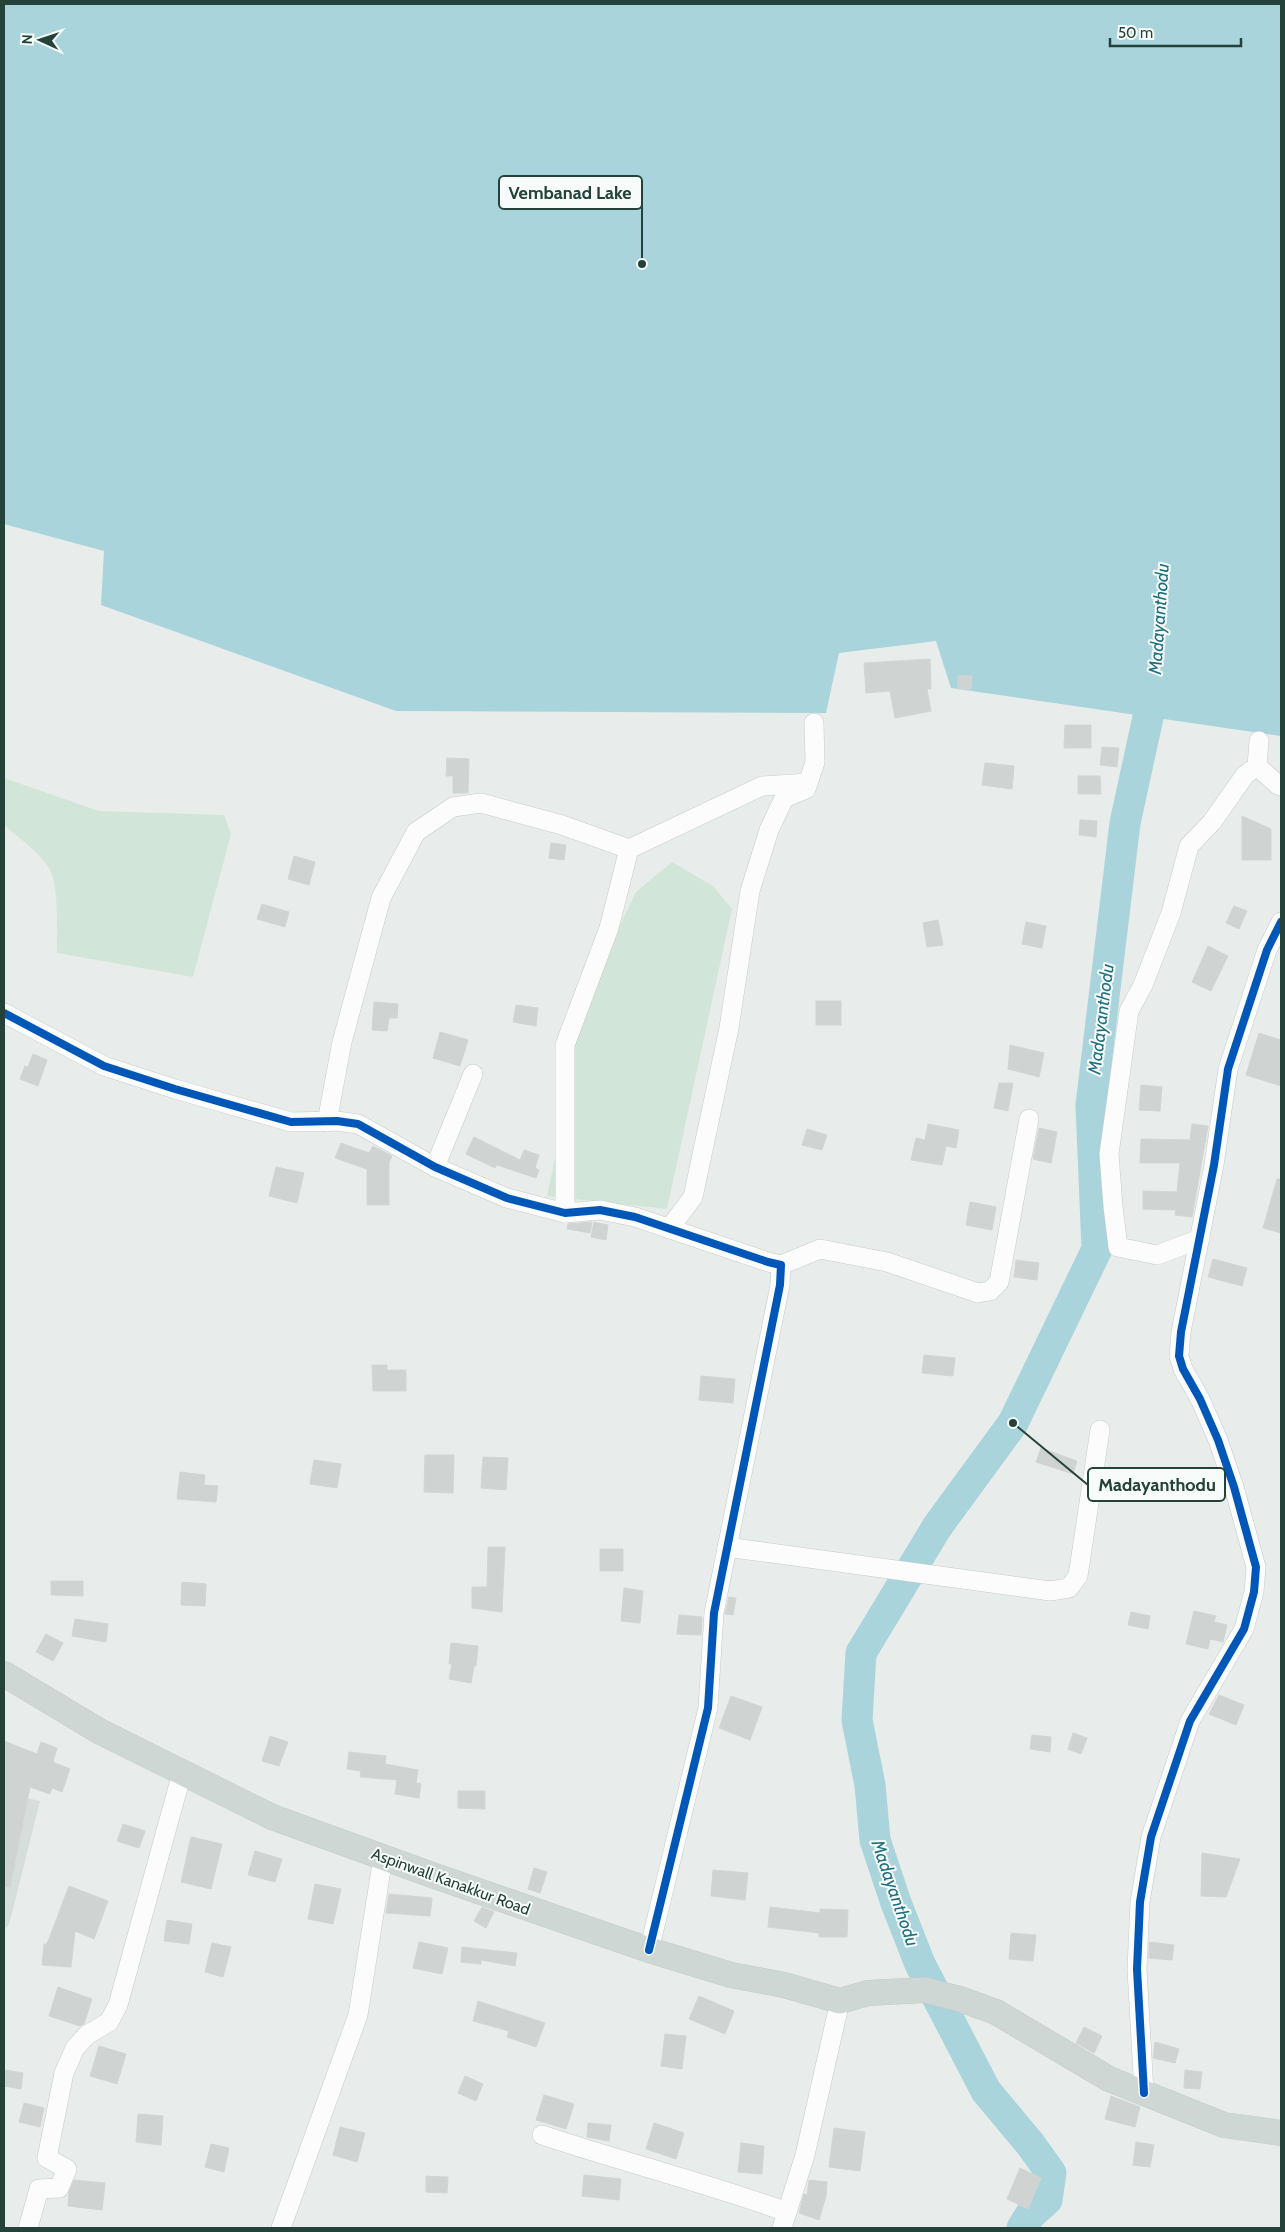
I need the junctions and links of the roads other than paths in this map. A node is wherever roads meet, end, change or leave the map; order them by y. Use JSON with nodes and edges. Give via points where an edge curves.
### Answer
{"nodes":[{"id":1,"x":814,"y":723,"type":"dead end"},
{"id":2,"x":1259,"y":741,"type":"dead end"},
{"id":3,"x":1257,"y":766,"type":"junction"},
{"id":4,"x":808,"y":783,"type":"junction"},
{"id":5,"x":1281,"y":786,"type":"edge"},
{"id":6,"x":629,"y":849,"type":"junction"},
{"id":7,"x":1281,"y":922,"type":"edge"},
{"id":8,"x":4,"y":1013,"type":"edge"},
{"id":9,"x":472,"y":1074,"type":"dead end"},
{"id":10,"x":1029,"y":1119,"type":"dead end"},
{"id":11,"x":327,"y":1122,"type":"junction"},
{"id":12,"x":435,"y":1167,"type":"junction"},
{"id":13,"x":565,"y":1213,"type":"junction"},
{"id":14,"x":669,"y":1229,"type":"junction"},
{"id":15,"x":1200,"y":1240,"type":"junction"},
{"id":16,"x":781,"y":1265,"type":"junction"},
{"id":17,"x":1100,"y":1430,"type":"dead end"},
{"id":18,"x":727,"y":1547,"type":"junction"},
{"id":19,"x":4,"y":1674,"type":"edge"},
{"id":20,"x":182,"y":1773,"type":"junction"},
{"id":21,"x":383,"y":1857,"type":"junction"},
{"id":22,"x":649,"y":1950,"type":"junction"},
{"id":23,"x":840,"y":2001,"type":"junction"},
{"id":24,"x":1144,"y":2093,"type":"junction"},
{"id":25,"x":1281,"y":2133,"type":"edge"},
{"id":26,"x":542,"y":2135,"type":"dead end"},
{"id":27,"x":784,"y":2220,"type":"edge"},
{"id":28,"x":28,"y":2228,"type":"edge"},
{"id":29,"x":281,"y":2228,"type":"edge"}],
"edges":[{"from":1,"to":4,"type":"street","via":[[815,762]]},
{"from":2,"to":3,"type":"street"},
{"from":3,"to":5,"type":"street"},
{"from":3,"to":15,"type":"street","via":[[1245,775],[1212,822],[1188,846],[1171,913],[1143,985],[1129,1011],[1109,1154],[1118,1247],[1157,1255]]},
{"from":4,"to":6,"type":"street","via":[[762,786]]},
{"from":4,"to":14,"type":"street","via":[[806,789],[784,798],[766,839],[750,891],[729,1028],[694,1197]]},
{"from":6,"to":11,"type":"street","via":[[562,825],[482,803],[453,807],[416,832],[381,898],[342,1042]]},
{"from":6,"to":13,"type":"street","via":[[609,928],[565,1045]]},
{"from":7,"to":15,"type":"street","via":[[1267,950],[1228,1069]]},
{"from":8,"to":11,"type":"street","via":[[104,1066],[291,1122]]},
{"from":9,"to":12,"type":"street"},
{"from":10,"to":16,"type":"street","via":[[999,1282],[990,1291],[978,1293],[886,1262],[820,1249]]},
{"from":11,"to":12,"type":"street","via":[[358,1124]]},
{"from":12,"to":13,"type":"street","via":[[506,1198]]},
{"from":13,"to":14,"type":"street","via":[[600,1210],[635,1217]]},
{"from":14,"to":16,"type":"street"},
{"from":15,"to":24,"type":"street","via":[[1179,1356],[1218,1440],[1256,1567],[1254,1592],[1244,1629],[1190,1721],[1151,1837],[1140,1902],[1137,1969]]},
{"from":16,"to":18,"type":"street","via":[[780,1285]]},
{"from":17,"to":18,"type":"street","via":[[1078,1576],[1069,1588],[1050,1591]]},
{"from":18,"to":22,"type":"street","via":[[714,1613],[708,1708]]},
{"from":19,"to":20,"type":"main road","name":"Aspinwall Kanakkur Road","via":[[99,1731]]},
{"from":20,"to":21,"type":"main road","name":"Aspinwall Kanakkur Road","via":[[272,1817]]},
{"from":20,"to":28,"type":"street","via":[[118,2005],[109,2022],[74,2048],[64,2073],[47,2158],[67,2170],[59,2188],[39,2188]]},
{"from":21,"to":22,"type":"main road","name":"Aspinwall Kanakkur Road"},
{"from":21,"to":29,"type":"street","via":[[358,2016]]},
{"from":22,"to":23,"type":"main road","name":"Aspinwall Kanakkur Road","via":[[731,1975],[784,1985]]},
{"from":23,"to":24,"type":"main road","via":[[868,1993],[925,1990],[960,1999],[996,2012],[1109,2079]]},
{"from":23,"to":27,"type":"street","via":[[805,2155]]},
{"from":24,"to":25,"type":"main road","via":[[1224,2125]]},
{"from":26,"to":27,"type":"street","via":[[630,2164],[717,2187]]}]}
